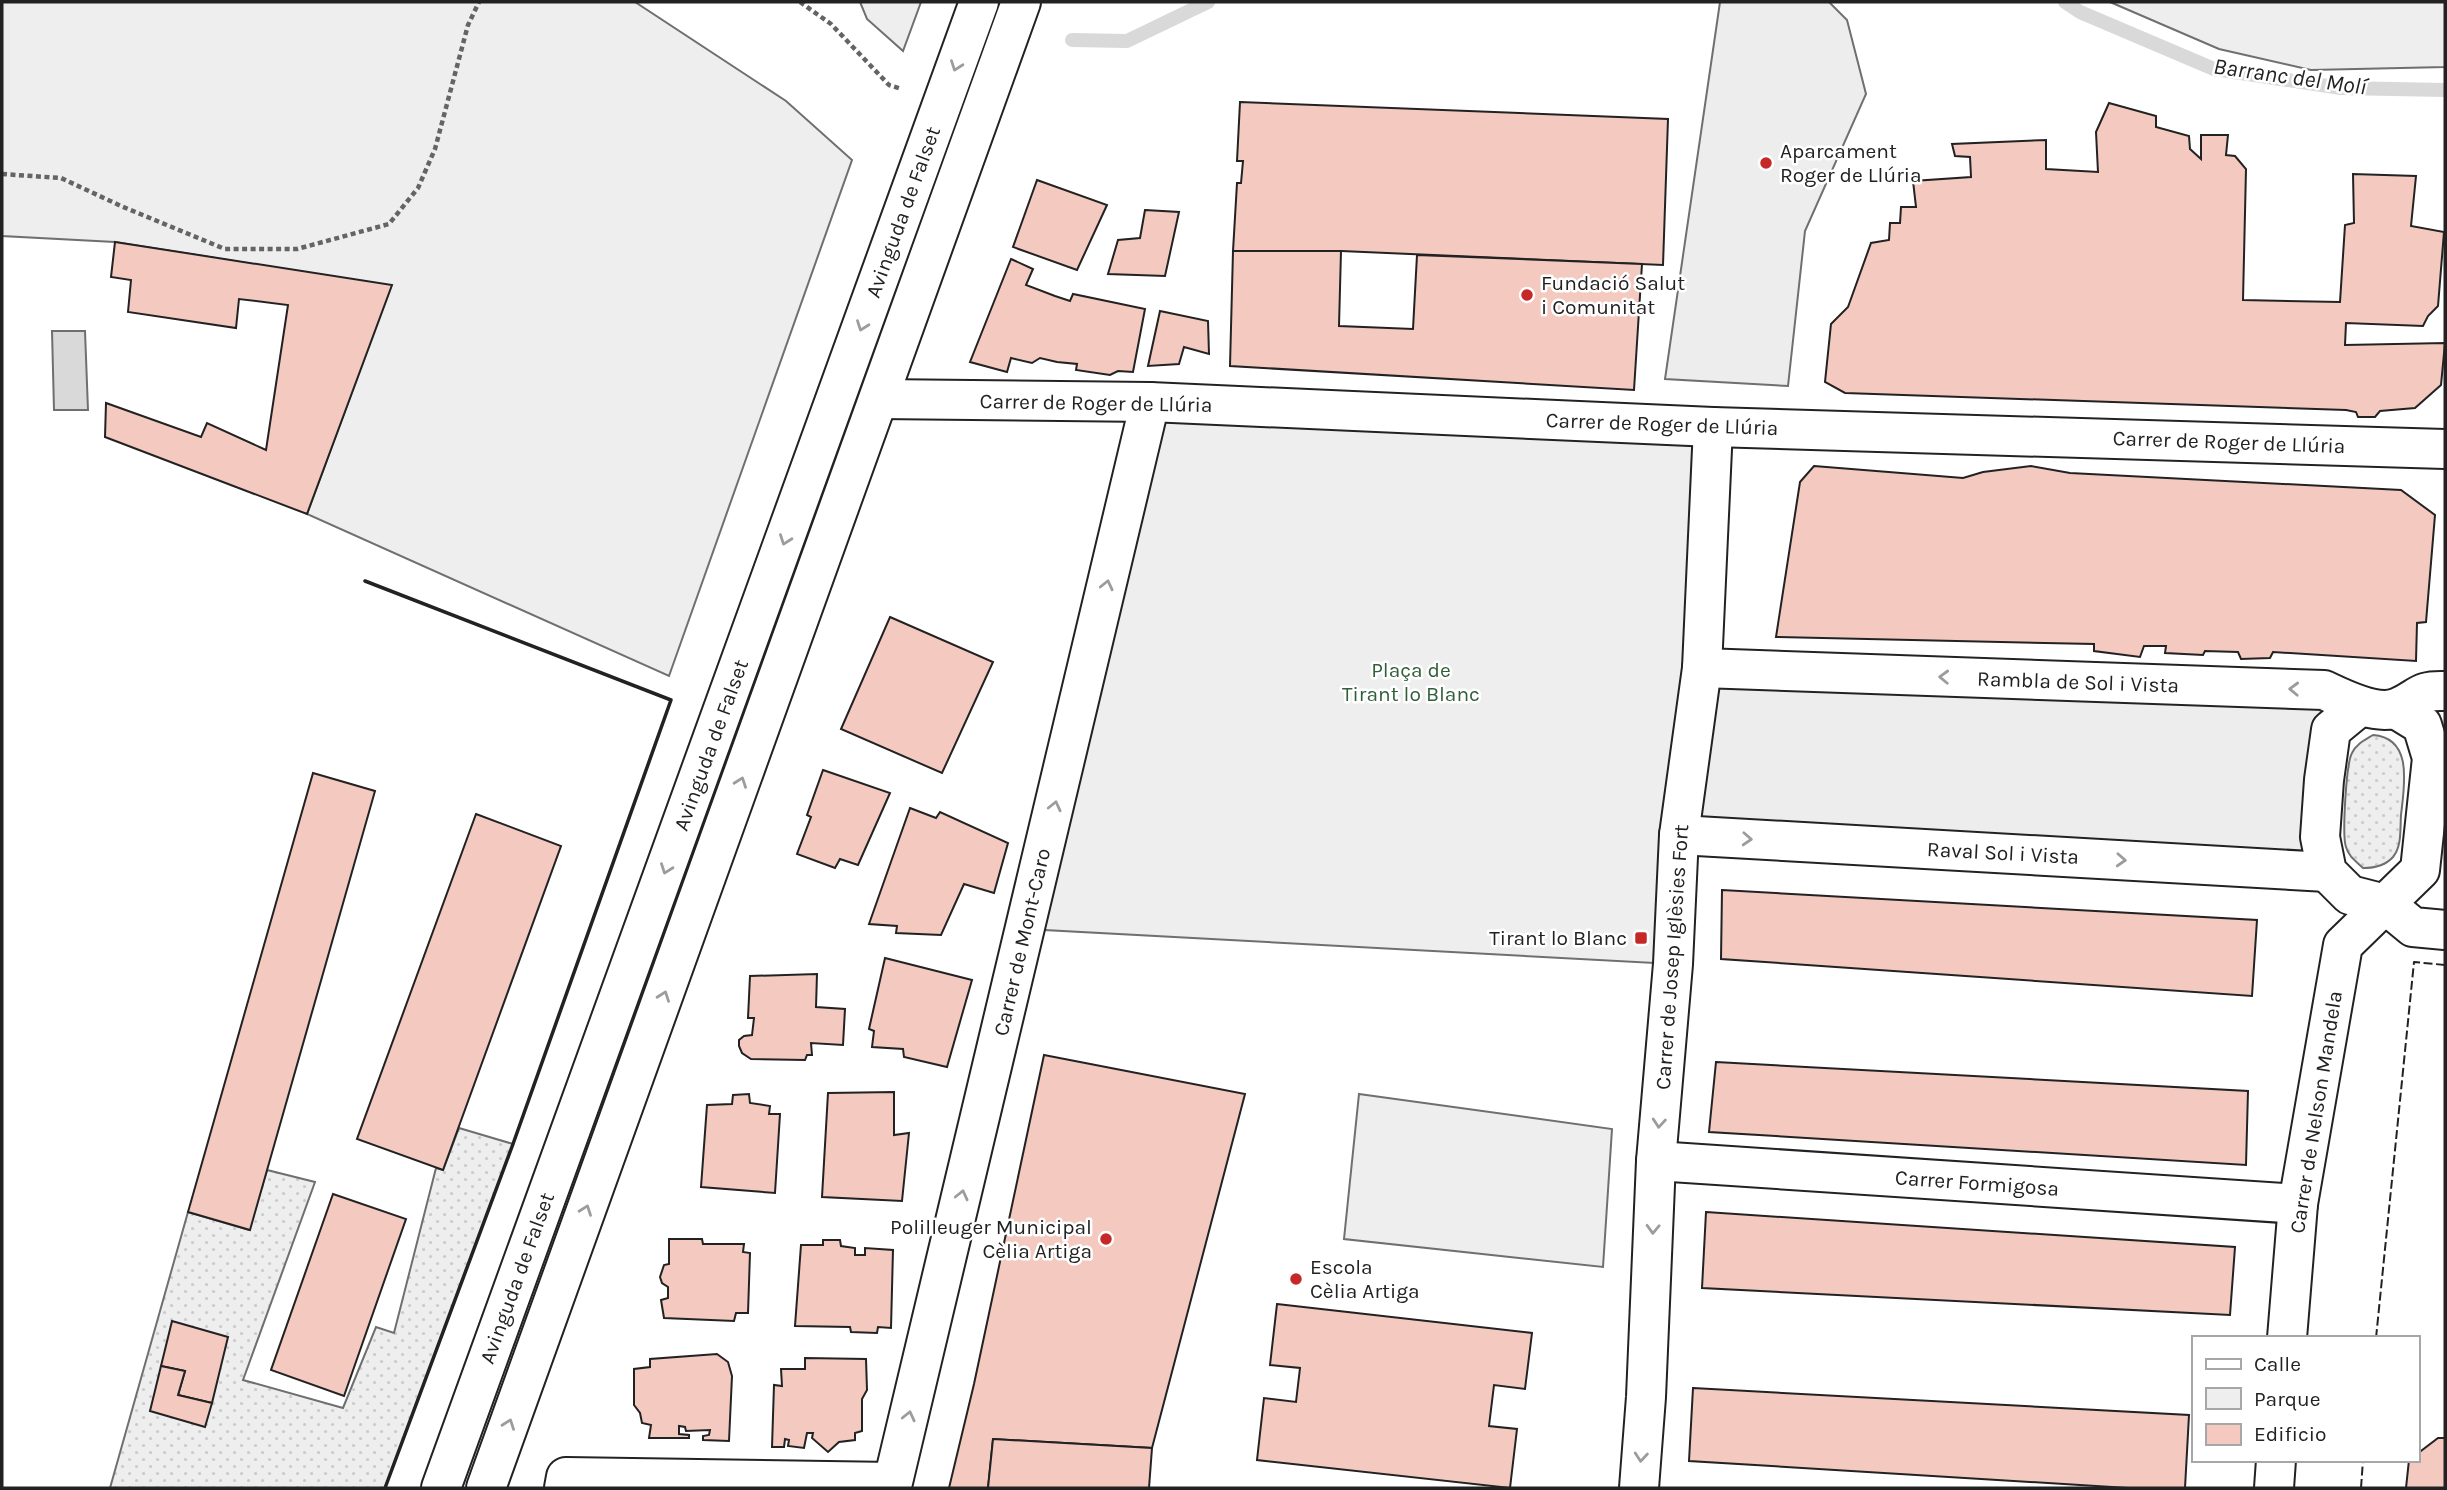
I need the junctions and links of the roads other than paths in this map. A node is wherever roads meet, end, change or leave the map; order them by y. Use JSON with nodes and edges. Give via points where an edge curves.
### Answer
{"nodes":[{"id":1,"x":979,"y":2,"type":"edge"},
{"id":2,"x":1021,"y":2,"type":"edge"},
{"id":3,"x":879,"y":399,"type":"junction"},
{"id":4,"x":1150,"y":402,"type":"junction"},
{"id":5,"x":1713,"y":427,"type":"junction"},
{"id":6,"x":2445,"y":449,"type":"edge"},
{"id":7,"x":1702,"y":668,"type":"junction"},
{"id":8,"x":2445,"y":691,"type":"edge"},
{"id":9,"x":2359,"y":707,"type":"junction"},
{"id":10,"x":2396,"y":709,"type":"junction"},
{"id":11,"x":1679,"y":835,"type":"junction"},
{"id":12,"x":2327,"y":872,"type":"junction"},
{"id":13,"x":2385,"y":904,"type":"junction"},
{"id":14,"x":2445,"y":930,"type":"edge"},
{"id":15,"x":1656,"y":1161,"type":"junction"},
{"id":16,"x":2298,"y":1204,"type":"junction"},
{"id":17,"x":2287,"y":1336,"type":"edge"},
{"id":18,"x":2276,"y":1462,"type":"edge"},
{"id":19,"x":565,"y":1482,"type":"edge"},
{"id":20,"x":441,"y":1488,"type":"edge"},
{"id":21,"x":486,"y":1488,"type":"edge"},
{"id":22,"x":1639,"y":1488,"type":"edge"},
{"id":23,"x":2274,"y":1488,"type":"edge"}],
"edges":[{"from":1,"to":20,"type":"street","name":"Avinguda de Falset","one_way":true},
{"from":2,"to":3,"type":"street","name":"Avinguda de Falset"},
{"from":3,"to":4,"type":"street","name":"Carrer de Roger de Llúria"},
{"from":21,"to":3,"type":"street","name":"Avinguda de Falset","one_way":true},
{"from":4,"to":5,"type":"street","name":"Carrer de Roger de Llúria"},
{"from":19,"to":4,"type":"street","name":"Carrer de Mont-Caro","one_way":true,"via":[[893,1482]]},
{"from":5,"to":6,"type":"street","name":"Carrer de Roger de Llúria"},
{"from":5,"to":7,"type":"street","name":"Carrer de Josep Iglèsies Fort"},
{"from":9,"to":7,"type":"street","name":"Rambla de Sol i Vista","one_way":true,"via":[[2324,690]]},
{"from":7,"to":11,"type":"street","name":"Carrer de Josep Iglèsies Fort"},
{"from":8,"to":10,"type":"street","via":[[2426,690]]},
{"from":9,"to":10,"type":"street","name":"Rambla de Sol i Vista"},
{"from":9,"to":12,"type":"street","via":[[2331,730],[2320,837]]},
{"from":10,"to":13,"type":"street","name":"Carrer de Nelson Mandela","via":[[2422,724],[2431,758],[2420,870]]},
{"from":11,"to":12,"type":"street","name":"Raval Sol i Vista","one_way":true},
{"from":11,"to":15,"type":"street","name":"Carrer de Josep Iglèsies Fort","one_way":true},
{"from":12,"to":13,"type":"street","via":[[2350,895]]},
{"from":13,"to":14,"type":"street","via":[[2413,927]]},
{"from":13,"to":16,"type":"street","name":"Carrer de Nelson Mandela","via":[[2343,945]]},
{"from":15,"to":16,"type":"street","name":"Carrer Formigosa"},
{"from":15,"to":22,"type":"street","name":"Carrer de Josep Iglèsies Fort","one_way":true},
{"from":16,"to":17,"type":"street","name":"Carrer de Nelson Mandela"},
{"from":18,"to":23,"type":"street"}]}
